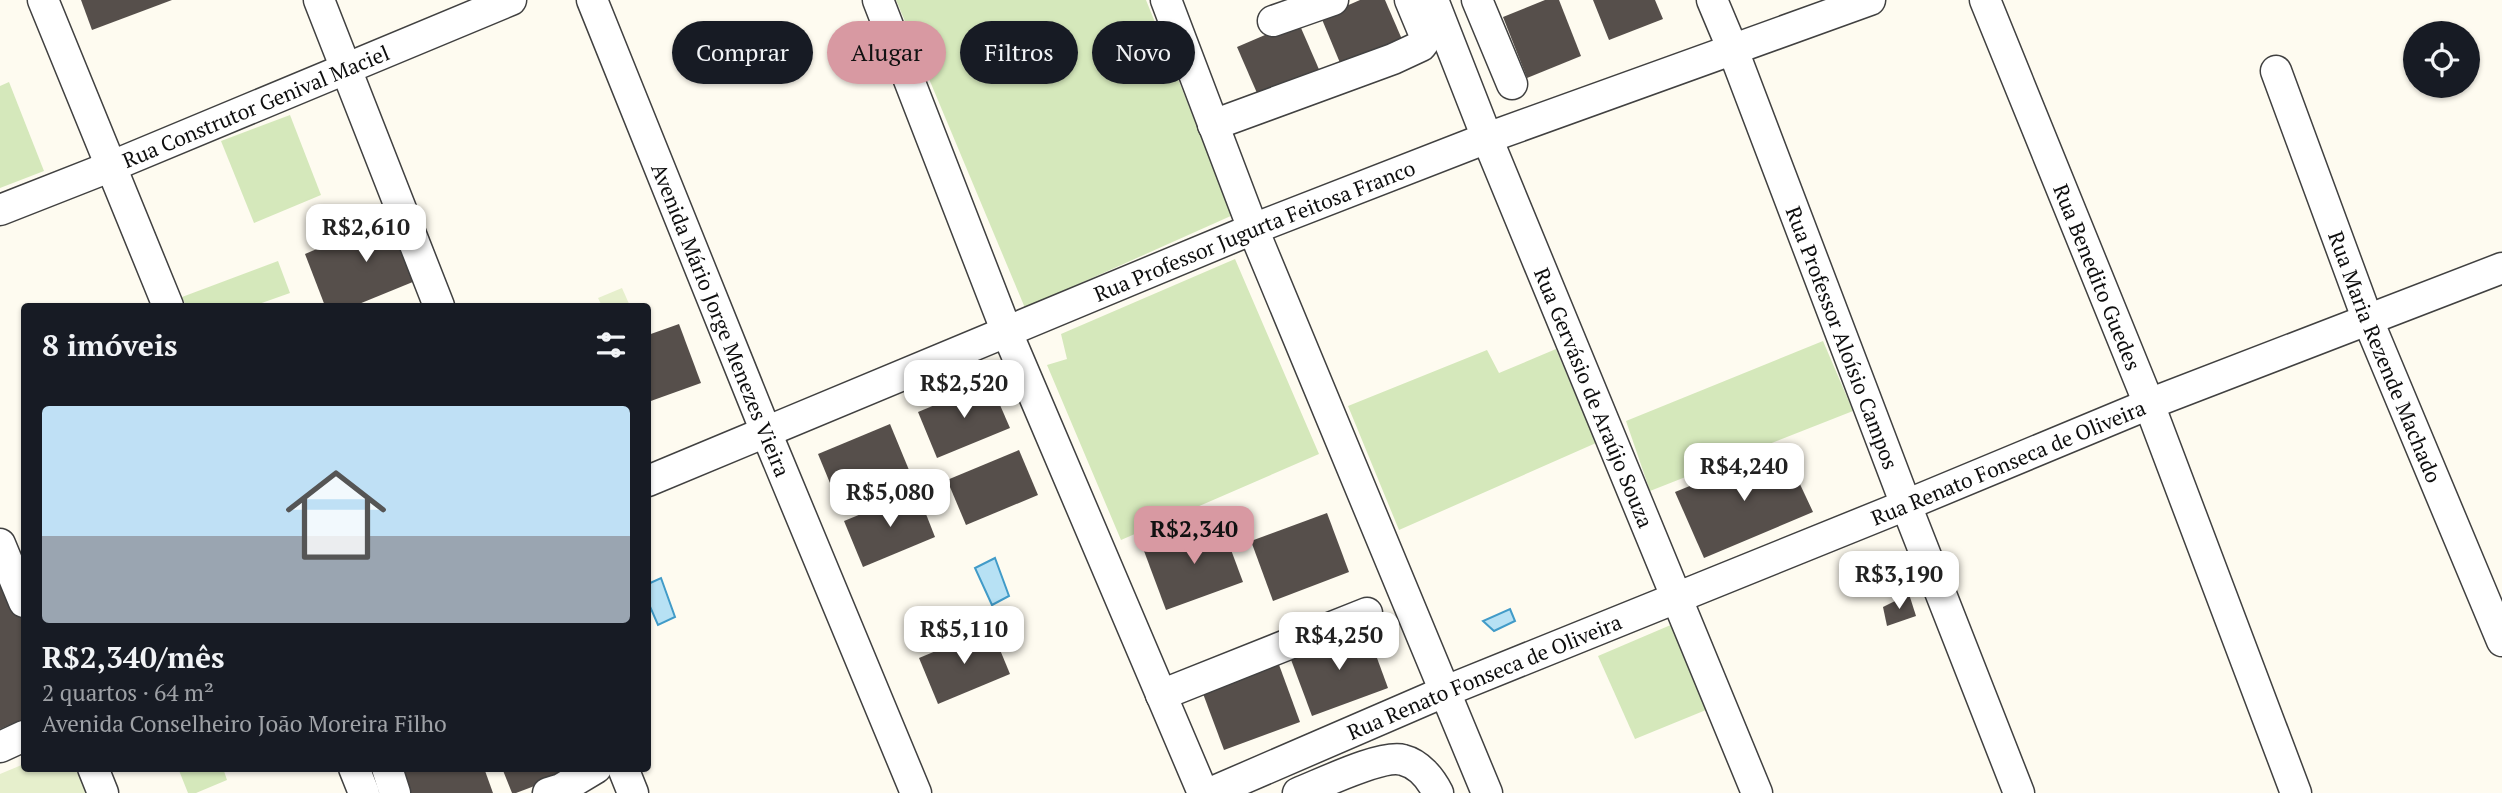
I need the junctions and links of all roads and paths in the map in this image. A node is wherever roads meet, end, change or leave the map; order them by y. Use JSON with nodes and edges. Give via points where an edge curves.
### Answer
{"nodes":[{"id":1,"x":43,"y":0,"type":"edge"},
{"id":2,"x":319,"y":0,"type":"edge"},
{"id":3,"x":511,"y":0,"type":"edge"},
{"id":4,"x":592,"y":0,"type":"edge"},
{"id":5,"x":878,"y":0,"type":"edge"},
{"id":6,"x":1166,"y":0,"type":"edge"},
{"id":7,"x":1333,"y":0,"type":"edge"},
{"id":8,"x":1410,"y":0,"type":"edge"},
{"id":9,"x":1433,"y":0,"type":"edge"},
{"id":10,"x":1477,"y":0,"type":"edge"},
{"id":11,"x":1712,"y":0,"type":"edge"},
{"id":12,"x":1870,"y":0,"type":"edge"},
{"id":13,"x":1985,"y":0,"type":"edge"},
{"id":14,"x":1273,"y":21,"type":"dead end"},
{"id":15,"x":1734,"y":50,"type":"junction"},
{"id":16,"x":347,"y":69,"type":"junction"},
{"id":17,"x":2276,"y":71,"type":"dead end"},
{"id":18,"x":1512,"y":84,"type":"dead end"},
{"id":19,"x":1213,"y":125,"type":"junction"},
{"id":20,"x":1487,"y":138,"type":"junction"},
{"id":21,"x":113,"y":166,"type":"junction"},
{"id":22,"x":0,"y":210,"type":"edge"},
{"id":23,"x":1253,"y":229,"type":"junction"},
{"id":24,"x":2502,"y":268,"type":"edge"},
{"id":25,"x":167,"y":303,"type":"edge"},
{"id":26,"x":438,"y":303,"type":"edge"},
{"id":27,"x":2367,"y":318,"type":"junction"},
{"id":28,"x":1006,"y":330,"type":"junction"},
{"id":29,"x":2149,"y":404,"type":"junction"},
{"id":30,"x":766,"y":432,"type":"junction"},
{"id":31,"x":651,"y":480,"type":"edge"},
{"id":32,"x":1906,"y":505,"type":"junction"},
{"id":33,"x":0,"y":544,"type":"edge"},
{"id":34,"x":21,"y":596,"type":"edge"},
{"id":35,"x":1675,"y":598,"type":"junction"},
{"id":36,"x":1367,"y":613,"type":"dead end"},
{"id":37,"x":2502,"y":641,"type":"edge"},
{"id":38,"x":1446,"y":691,"type":"junction"},
{"id":39,"x":1161,"y":695,"type":"junction"},
{"id":40,"x":21,"y":737,"type":"edge"},
{"id":41,"x":0,"y":747,"type":"edge"},
{"id":42,"x":95,"y":772,"type":"edge"},
{"id":43,"x":356,"y":772,"type":"edge"},
{"id":44,"x":388,"y":772,"type":"edge"},
{"id":45,"x":589,"y":772,"type":"edge"},
{"id":46,"x":625,"y":772,"type":"edge"},
{"id":47,"x":103,"y":793,"type":"edge"},
{"id":48,"x":364,"y":793,"type":"edge"},
{"id":49,"x":395,"y":793,"type":"edge"},
{"id":50,"x":548,"y":793,"type":"edge"},
{"id":51,"x":634,"y":793,"type":"edge"},
{"id":52,"x":916,"y":793,"type":"edge"},
{"id":53,"x":1203,"y":793,"type":"edge"},
{"id":54,"x":1210,"y":793,"type":"edge"},
{"id":55,"x":1298,"y":793,"type":"edge"},
{"id":56,"x":1438,"y":793,"type":"edge"},
{"id":57,"x":1487,"y":793,"type":"edge"},
{"id":58,"x":1757,"y":793,"type":"edge"},
{"id":59,"x":2019,"y":793,"type":"edge"},
{"id":60,"x":2295,"y":793,"type":"edge"}],
"edges":[{"from":1,"to":21,"type":"street"},
{"from":2,"to":16,"type":"street"},
{"from":3,"to":16,"type":"street","name":"Rua Construtor Genival Maciel"},
{"from":4,"to":30,"type":"street","name":"Avenida Mário Jorge Menezes Vieira"},
{"from":5,"to":28,"type":"street"},
{"from":6,"to":19,"type":"street"},
{"from":7,"to":14,"type":"street"},
{"from":8,"to":19,"type":"street","via":[[1425,36],[1421,46]]},
{"from":9,"to":20,"type":"street","name":"Rua Gervásio de Araújo Souza"},
{"from":10,"to":18,"type":"street"},
{"from":11,"to":15,"type":"street","name":"Rua Professor Aloísio Campos"},
{"from":12,"to":15,"type":"street","name":"Rua Professor Jugurta Feitosa Franco"},
{"from":13,"to":29,"type":"street","name":"Rua Benedito Guedes"},
{"from":15,"to":20,"type":"street","name":"Rua Professor Jugurta Feitosa Franco"},
{"from":15,"to":32,"type":"street","name":"Rua Professor Aloísio Campos"},
{"from":16,"to":21,"type":"street","name":"Rua Construtor Genival Maciel"},
{"from":16,"to":26,"type":"street"},
{"from":17,"to":27,"type":"street","name":"Rua Maria Rezende Machado"},
{"from":19,"to":23,"type":"street"},
{"from":20,"to":23,"type":"street","name":"Rua Professor Jugurta Feitosa Franco"},
{"from":20,"to":35,"type":"street","name":"Rua Gervásio de Araújo Souza"},
{"from":21,"to":22,"type":"street","name":"Rua Construtor Genival Maciel"},
{"from":21,"to":25,"type":"street"},
{"from":23,"to":28,"type":"street","name":"Rua Professor Jugurta Feitosa Franco"},
{"from":23,"to":38,"type":"street"},
{"from":24,"to":27,"type":"street","name":"Rua Renato Fonseca de Oliveira"},
{"from":27,"to":29,"type":"street","name":"Rua Renato Fonseca de Oliveira"},
{"from":27,"to":37,"type":"street","name":"Rua Maria Rezende Machado"},
{"from":28,"to":30,"type":"street","name":"Rua Professor Jugurta Feitosa Franco"},
{"from":28,"to":39,"type":"street"},
{"from":29,"to":32,"type":"street","name":"Rua Renato Fonseca de Oliveira"},
{"from":29,"to":60,"type":"street","name":"Rua Benedito Guedes"},
{"from":30,"to":31,"type":"street","name":"Rua Professor Jugurta Feitosa Franco"},
{"from":30,"to":52,"type":"street","name":"Avenida Mário Jorge Menezes Vieira"},
{"from":32,"to":35,"type":"street","name":"Rua Renato Fonseca de Oliveira"},
{"from":32,"to":59,"type":"street","name":"Rua Professor Aloísio Campos"},
{"from":33,"to":34,"type":"street"},
{"from":35,"to":38,"type":"street","name":"Rua Renato Fonseca de Oliveira"},
{"from":35,"to":58,"type":"street","name":"Rua Gervásio de Araújo Souza"},
{"from":36,"to":39,"type":"street"},
{"from":38,"to":54,"type":"street","name":"Rua Renato Fonseca de Oliveira"},
{"from":38,"to":57,"type":"street"},
{"from":39,"to":53,"type":"street"},
{"from":40,"to":41,"type":"street"},
{"from":42,"to":47,"type":"street"},
{"from":43,"to":48,"type":"street"},
{"from":44,"to":49,"type":"street"},
{"from":45,"to":50,"type":"street"},
{"from":46,"to":51,"type":"street"},
{"from":55,"to":56,"type":"street","via":[[1382,760],[1401,759],[1426,775]]}]}
